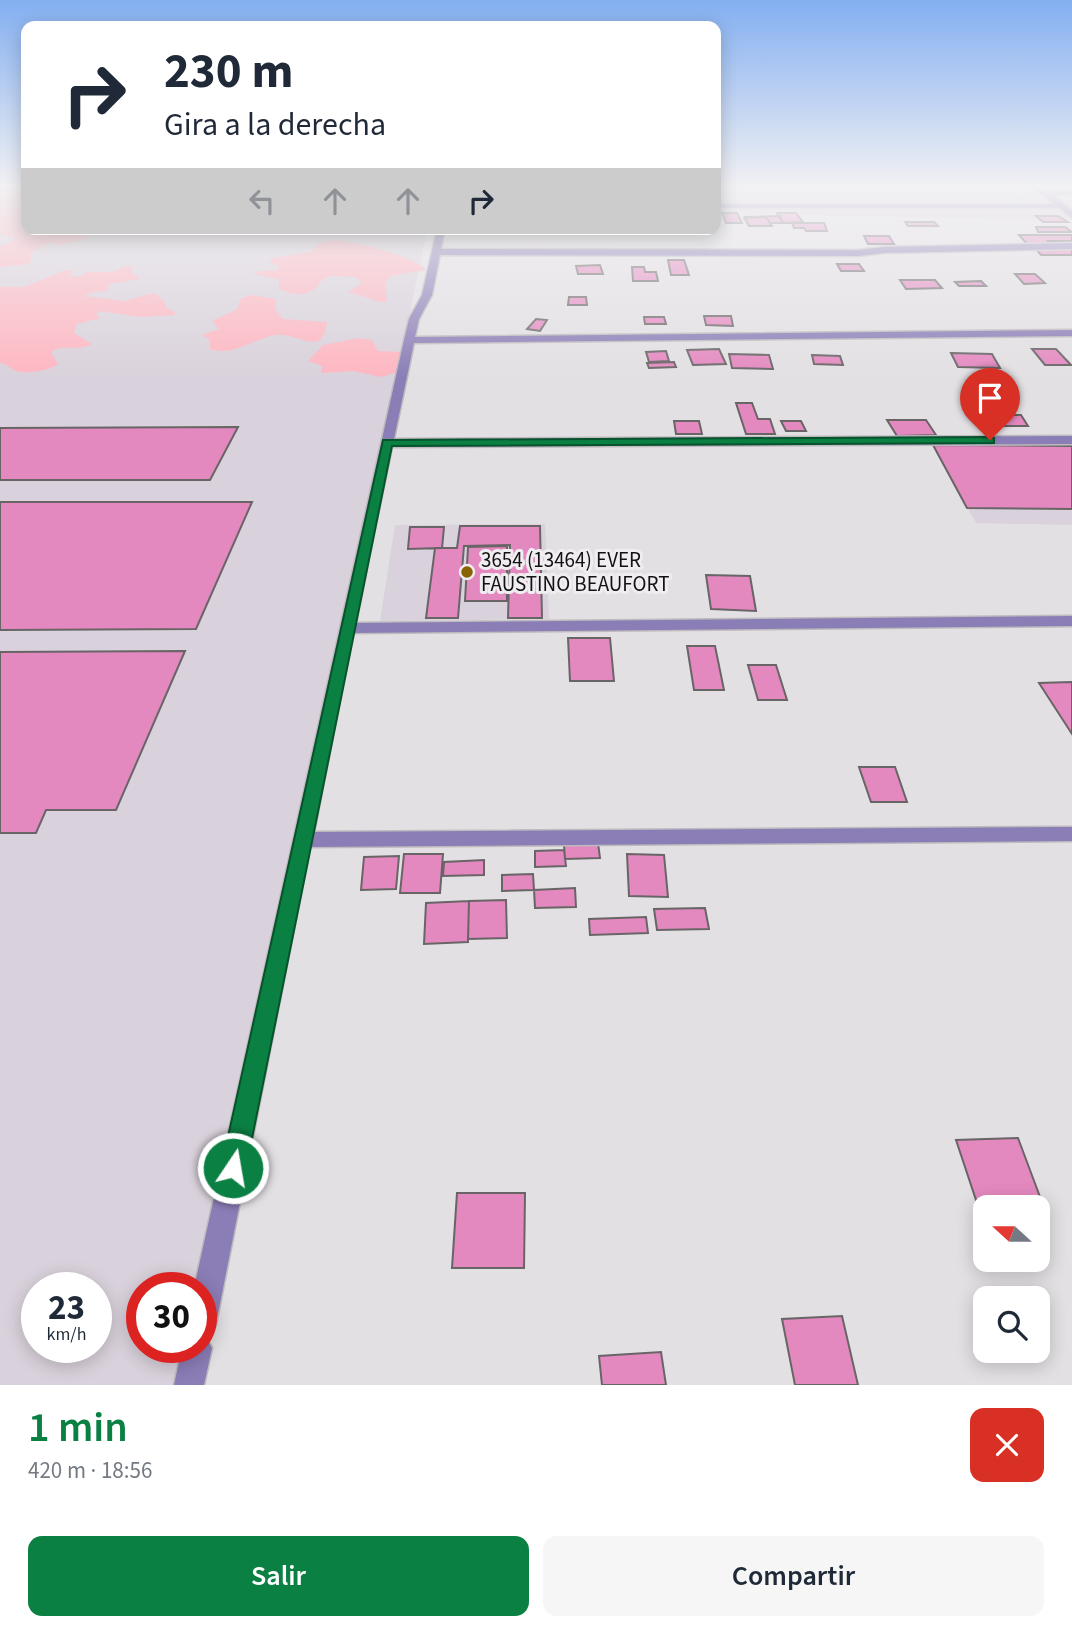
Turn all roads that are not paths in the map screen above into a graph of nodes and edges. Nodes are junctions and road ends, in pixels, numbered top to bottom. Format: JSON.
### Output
{"nodes":[{"id":1,"x":879,"y":251,"type":"edge"},
{"id":2,"x":436,"y":252,"type":"joint"},
{"id":3,"x":1072,"y":333,"type":"edge"},
{"id":4,"x":409,"y":340,"type":"junction"},
{"id":5,"x":1072,"y":440,"type":"edge"},
{"id":6,"x":387,"y":443,"type":"junction"},
{"id":7,"x":1072,"y":621,"type":"edge"},
{"id":8,"x":346,"y":628,"type":"junction"},
{"id":9,"x":1072,"y":834,"type":"edge"},
{"id":10,"x":302,"y":840,"type":"junction"},
{"id":11,"x":212,"y":1272,"type":"edge"},
{"id":12,"x":194,"y":1363,"type":"edge"},
{"id":13,"x":189,"y":1385,"type":"edge"}],
"edges":[{"from":1,"to":2,"type":"street"},
{"from":2,"to":4,"type":"street"},
{"from":3,"to":4,"type":"street"},
{"from":4,"to":6,"type":"street"},
{"from":5,"to":6,"type":"street"},
{"from":6,"to":8,"type":"street"},
{"from":7,"to":8,"type":"street"},
{"from":8,"to":10,"type":"street"},
{"from":9,"to":10,"type":"street"},
{"from":10,"to":11,"type":"street"},
{"from":12,"to":13,"type":"street"}]}
